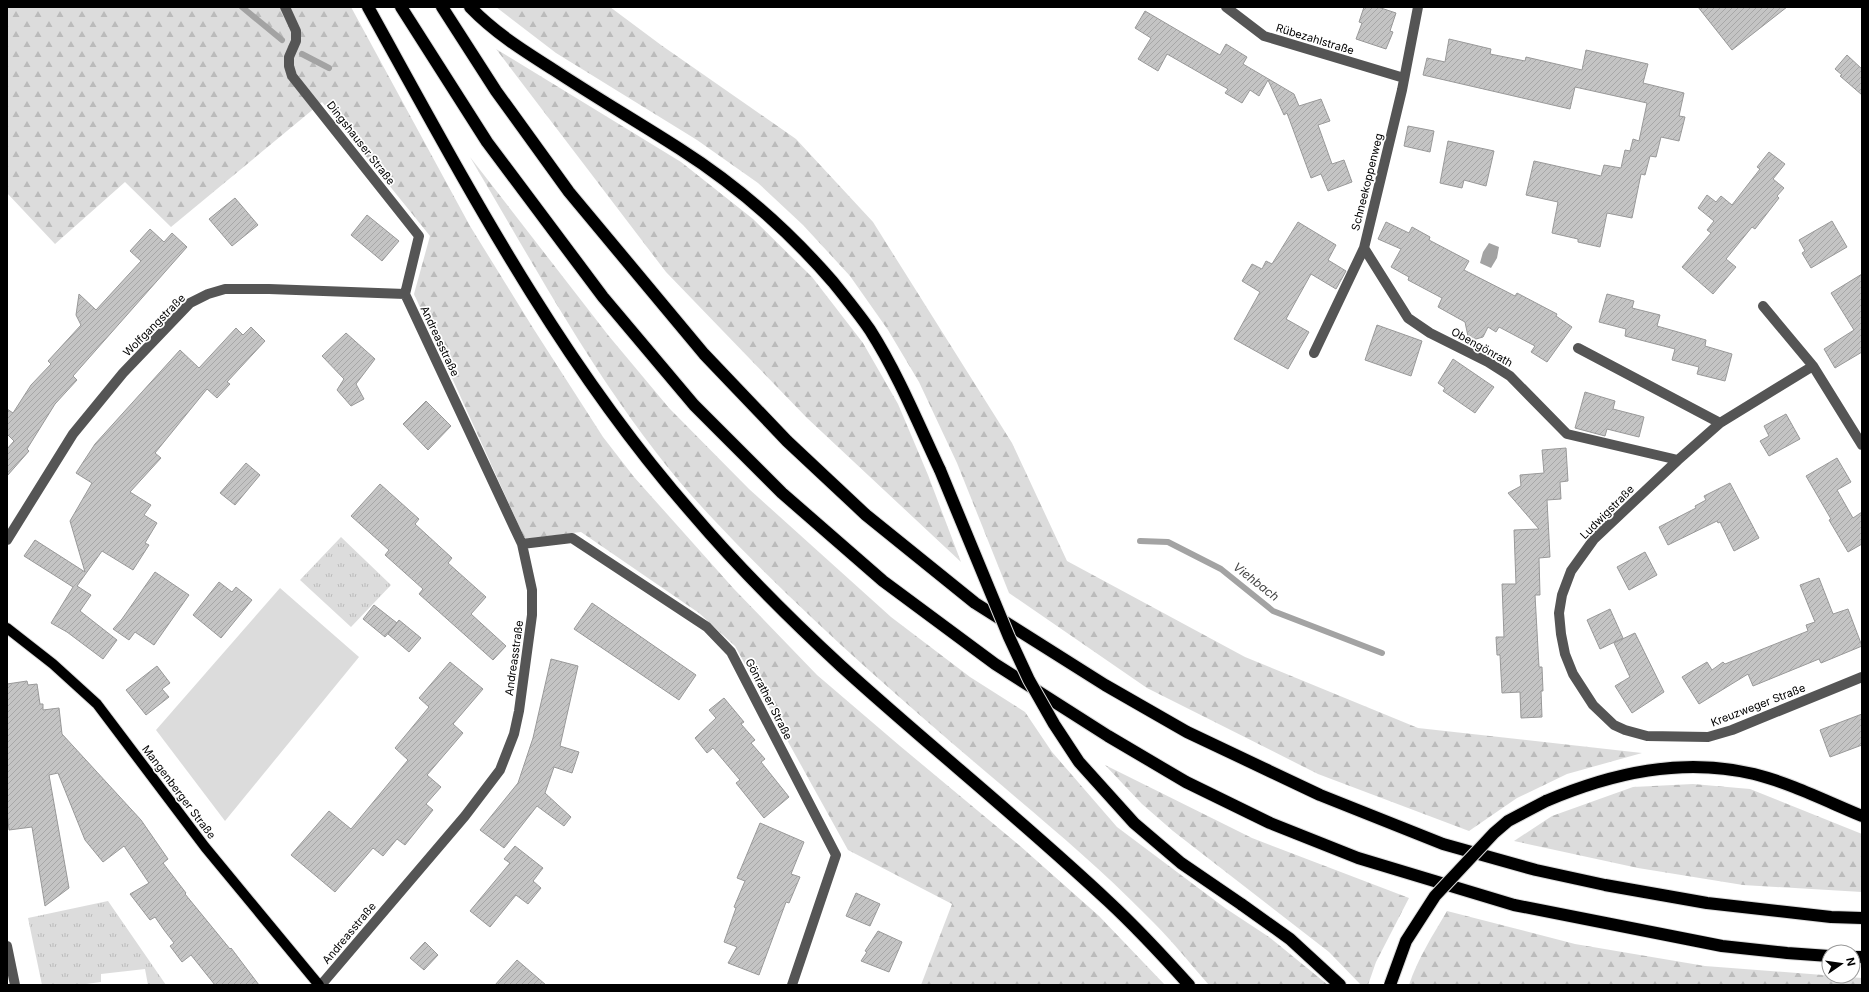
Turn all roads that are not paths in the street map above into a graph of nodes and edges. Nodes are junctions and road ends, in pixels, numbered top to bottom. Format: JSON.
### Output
{"nodes":[{"id":1,"x":285,"y":7,"type":"edge"},
{"id":2,"x":368,"y":7,"type":"edge"},
{"id":3,"x":401,"y":7,"type":"edge"},
{"id":4,"x":442,"y":7,"type":"edge"},
{"id":5,"x":470,"y":7,"type":"edge"},
{"id":6,"x":1226,"y":7,"type":"edge"},
{"id":7,"x":1418,"y":7,"type":"edge"},
{"id":8,"x":1404,"y":78,"type":"junction"},
{"id":9,"x":1364,"y":248,"type":"junction"},
{"id":10,"x":405,"y":294,"type":"junction"},
{"id":11,"x":1763,"y":306,"type":"dead end"},
{"id":12,"x":1578,"y":348,"type":"dead end"},
{"id":13,"x":1314,"y":353,"type":"dead end"},
{"id":14,"x":1813,"y":366,"type":"junction"},
{"id":15,"x":1720,"y":423,"type":"junction"},
{"id":16,"x":1862,"y":445,"type":"edge"},
{"id":17,"x":1678,"y":460,"type":"junction"},
{"id":18,"x":7,"y":540,"type":"edge"},
{"id":19,"x":522,"y":544,"type":"junction"},
{"id":20,"x":7,"y":628,"type":"edge"},
{"id":21,"x":1862,"y":677,"type":"edge"},
{"id":22,"x":1582,"y":688,"type":"joint"},
{"id":23,"x":1862,"y":816,"type":"edge"},
{"id":24,"x":1862,"y":918,"type":"edge"},
{"id":25,"x":7,"y":946,"type":"edge"},
{"id":26,"x":1821,"y":955,"type":"edge"},
{"id":27,"x":15,"y":985,"type":"edge"},
{"id":28,"x":320,"y":985,"type":"edge"},
{"id":29,"x":792,"y":985,"type":"edge"},
{"id":30,"x":1189,"y":985,"type":"edge"},
{"id":31,"x":1340,"y":985,"type":"edge"},
{"id":32,"x":1390,"y":985,"type":"edge"}],
"edges":[{"from":1,"to":10,"type":"street","name":"Dingshauser Straße"},
{"from":2,"to":30,"type":"highway"},
{"from":3,"to":26,"type":"highway"},
{"from":4,"to":24,"type":"highway"},
{"from":5,"to":31,"type":"highway","bridge":true},
{"from":6,"to":8,"type":"street","name":"Rübezahlstraße"},
{"from":7,"to":8,"type":"street","name":"Schneekoppenweg"},
{"from":8,"to":9,"type":"street","name":"Schneekoppenweg"},
{"from":9,"to":13,"type":"street","name":"Schneekoppenweg"},
{"from":9,"to":17,"type":"street","name":"Obengönrath"},
{"from":10,"to":18,"type":"street","name":"Wolfgangstraße"},
{"from":10,"to":19,"type":"street","name":"Andreasstraße"},
{"from":11,"to":14,"type":"street"},
{"from":12,"to":15,"type":"street"},
{"from":14,"to":15,"type":"street","name":"Ludwigstraße"},
{"from":14,"to":16,"type":"street"},
{"from":15,"to":17,"type":"street","name":"Ludwigstraße"},
{"from":17,"to":22,"type":"street","name":"Ludwigstraße"},
{"from":19,"to":28,"type":"street","name":"Andreasstraße"},
{"from":19,"to":29,"type":"street","name":"Gönrather Straße"},
{"from":20,"to":28,"type":"main road","name":"Mangenberger Straße"},
{"from":21,"to":22,"type":"street","name":"Kreuzweger Straße"},
{"from":23,"to":32,"type":"highway","bridge":true},
{"from":25,"to":27,"type":"street"}]}
